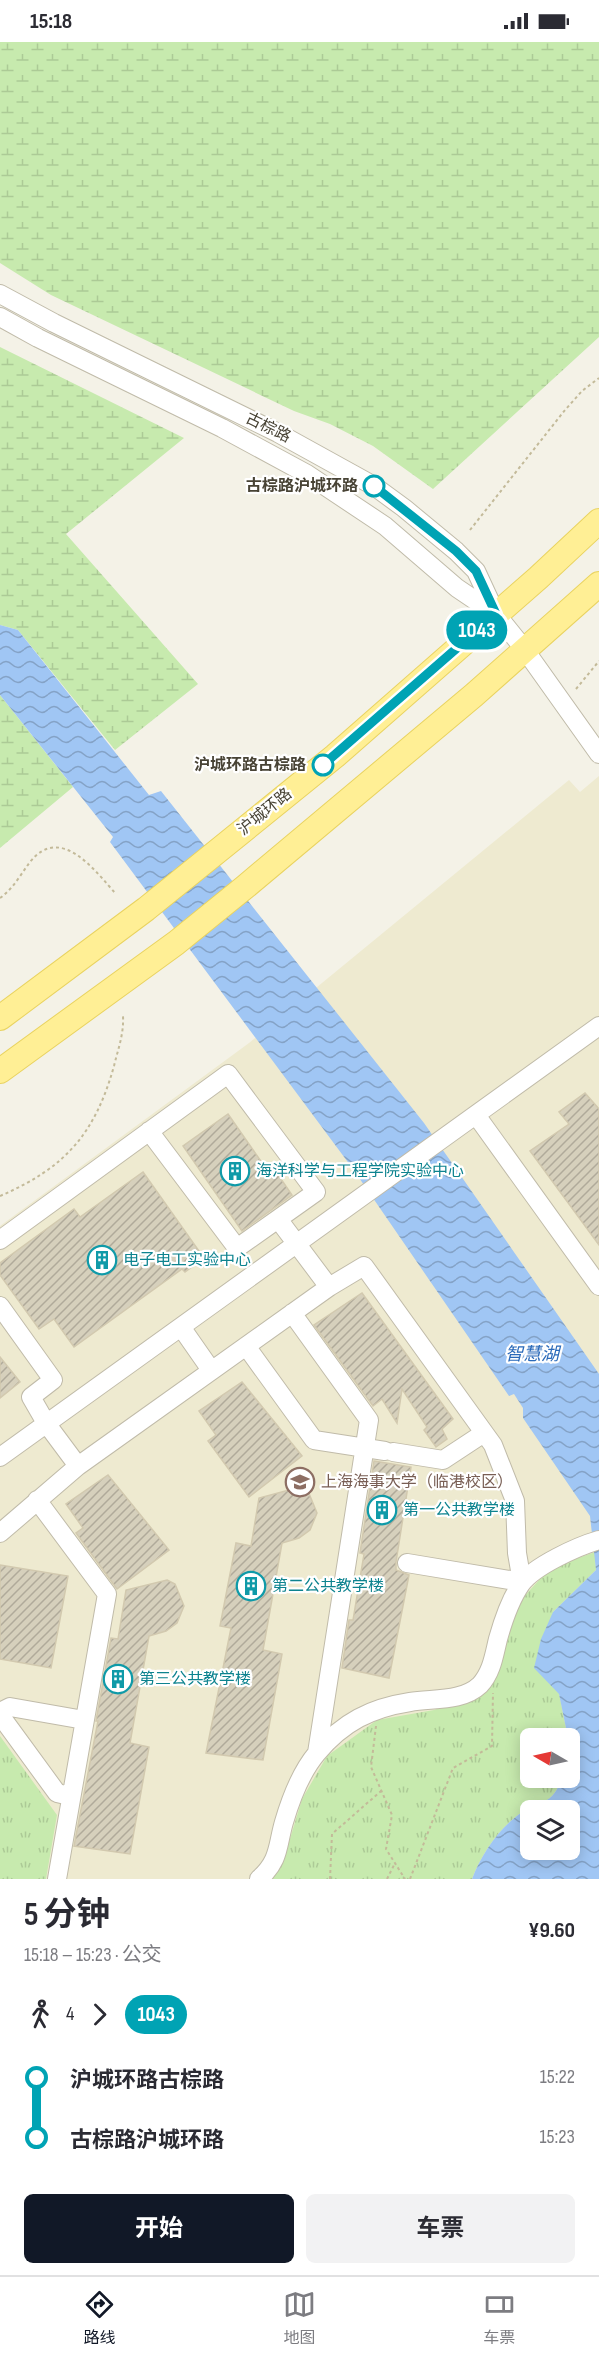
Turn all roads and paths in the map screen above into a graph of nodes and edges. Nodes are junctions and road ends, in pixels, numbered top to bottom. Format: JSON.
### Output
{"nodes":[{"id":1,"x":0,"y":294,"type":"edge"},
{"id":2,"x":0,"y":317,"type":"edge"},
{"id":3,"x":599,"y":378,"type":"edge"},
{"id":4,"x":599,"y":521,"type":"edge"},
{"id":5,"x":470,"y":530,"type":"dead end"},
{"id":6,"x":599,"y":584,"type":"edge"},
{"id":7,"x":496,"y":614,"type":"junction"},
{"id":8,"x":525,"y":650,"type":"junction"},
{"id":9,"x":599,"y":661,"type":"edge"},
{"id":10,"x":576,"y":689,"type":"dead end"},
{"id":11,"x":599,"y":754,"type":"edge"},
{"id":12,"x":116,"y":894,"type":"dead end"},
{"id":13,"x":0,"y":898,"type":"edge"},
{"id":14,"x":123,"y":1016,"type":"dead end"},
{"id":15,"x":0,"y":1018,"type":"edge"},
{"id":16,"x":599,"y":1026,"type":"edge"},
{"id":17,"x":0,"y":1071,"type":"edge"},
{"id":18,"x":476,"y":1115,"type":"junction"},
{"id":19,"x":149,"y":1131,"type":"junction"},
{"id":20,"x":0,"y":1196,"type":"edge"},
{"id":21,"x":278,"y":1219,"type":"junction"},
{"id":22,"x":0,"y":1240,"type":"edge"},
{"id":23,"x":296,"y":1244,"type":"junction"},
{"id":24,"x":599,"y":1286,"type":"edge"},
{"id":25,"x":329,"y":1287,"type":"junction"},
{"id":26,"x":0,"y":1306,"type":"edge"},
{"id":27,"x":292,"y":1313,"type":"junction"},
{"id":28,"x":181,"y":1328,"type":"junction"},
{"id":29,"x":246,"y":1346,"type":"junction"},
{"id":30,"x":211,"y":1370,"type":"junction"},
{"id":31,"x":46,"y":1423,"type":"junction"},
{"id":32,"x":484,"y":1433,"type":"junction"},
{"id":33,"x":365,"y":1448,"type":"junction"},
{"id":34,"x":0,"y":1457,"type":"edge"},
{"id":35,"x":78,"y":1466,"type":"junction"},
{"id":36,"x":37,"y":1500,"type":"junction"},
{"id":37,"x":3,"y":1524,"type":"edge"},
{"id":38,"x":592,"y":1542,"type":"edge"},
{"id":39,"x":407,"y":1563,"type":"dead end"},
{"id":40,"x":522,"y":1582,"type":"junction"},
{"id":41,"x":489,"y":1669,"type":"junction"},
{"id":42,"x":378,"y":1709,"type":"junction"},
{"id":43,"x":0,"y":1713,"type":"edge"},
{"id":44,"x":84,"y":1720,"type":"junction"},
{"id":45,"x":317,"y":1753,"type":"junction"},
{"id":46,"x":381,"y":1791,"type":"junction"},
{"id":47,"x":70,"y":1796,"type":"junction"},
{"id":48,"x":395,"y":1863,"type":"junction"},
{"id":49,"x":57,"y":1879,"type":"edge"},
{"id":50,"x":259,"y":1879,"type":"edge"},
{"id":51,"x":330,"y":1879,"type":"edge"},
{"id":52,"x":387,"y":1879,"type":"edge"},
{"id":53,"x":405,"y":1879,"type":"edge"},
{"id":54,"x":410,"y":1879,"type":"edge"}],
"edges":[{"from":1,"to":7,"type":"street","name":"古棕路"},
{"from":2,"to":7,"type":"street","name":"古棕路"},
{"from":3,"to":5,"type":"path"},
{"from":4,"to":7,"type":"main road","name":"沪城环路"},
{"from":6,"to":8,"type":"main road"},
{"from":7,"to":8,"type":"street","name":"古棕路"},
{"from":7,"to":15,"type":"main road","name":"沪城环路"},
{"from":8,"to":11,"type":"street","name":"古棕路"},
{"from":8,"to":17,"type":"main road"},
{"from":9,"to":10,"type":"path"},
{"from":12,"to":13,"type":"path"},
{"from":14,"to":20,"type":"path"},
{"from":16,"to":18,"type":"street"},
{"from":18,"to":23,"type":"street"},
{"from":18,"to":24,"type":"street"},
{"from":19,"to":21,"type":"street"},
{"from":19,"to":21,"type":"street"},
{"from":19,"to":22,"type":"street"},
{"from":21,"to":23,"type":"street"},
{"from":23,"to":25,"type":"street"},
{"from":23,"to":28,"type":"street"},
{"from":25,"to":27,"type":"street"},
{"from":25,"to":32,"type":"street"},
{"from":26,"to":31,"type":"street"},
{"from":27,"to":29,"type":"street"},
{"from":27,"to":33,"type":"street"},
{"from":28,"to":30,"type":"street"},
{"from":28,"to":31,"type":"street"},
{"from":29,"to":30,"type":"street"},
{"from":29,"to":33,"type":"street"},
{"from":30,"to":35,"type":"street"},
{"from":31,"to":34,"type":"street"},
{"from":31,"to":35,"type":"street"},
{"from":32,"to":33,"type":"street"},
{"from":32,"to":40,"type":"street"},
{"from":33,"to":45,"type":"street"},
{"from":35,"to":36,"type":"street"},
{"from":36,"to":37,"type":"street"},
{"from":36,"to":44,"type":"street"},
{"from":38,"to":40,"type":"street"},
{"from":39,"to":40,"type":"street"},
{"from":40,"to":41,"type":"street"},
{"from":41,"to":42,"type":"street"},
{"from":41,"to":54,"type":"path"},
{"from":42,"to":45,"type":"street"},
{"from":42,"to":46,"type":"path"},
{"from":43,"to":44,"type":"street"},
{"from":43,"to":47,"type":"street"},
{"from":44,"to":47,"type":"street"},
{"from":45,"to":50,"type":"street"},
{"from":46,"to":48,"type":"path"},
{"from":46,"to":51,"type":"path"},
{"from":47,"to":49,"type":"street"},
{"from":48,"to":52,"type":"path"},
{"from":48,"to":53,"type":"path"}]}
